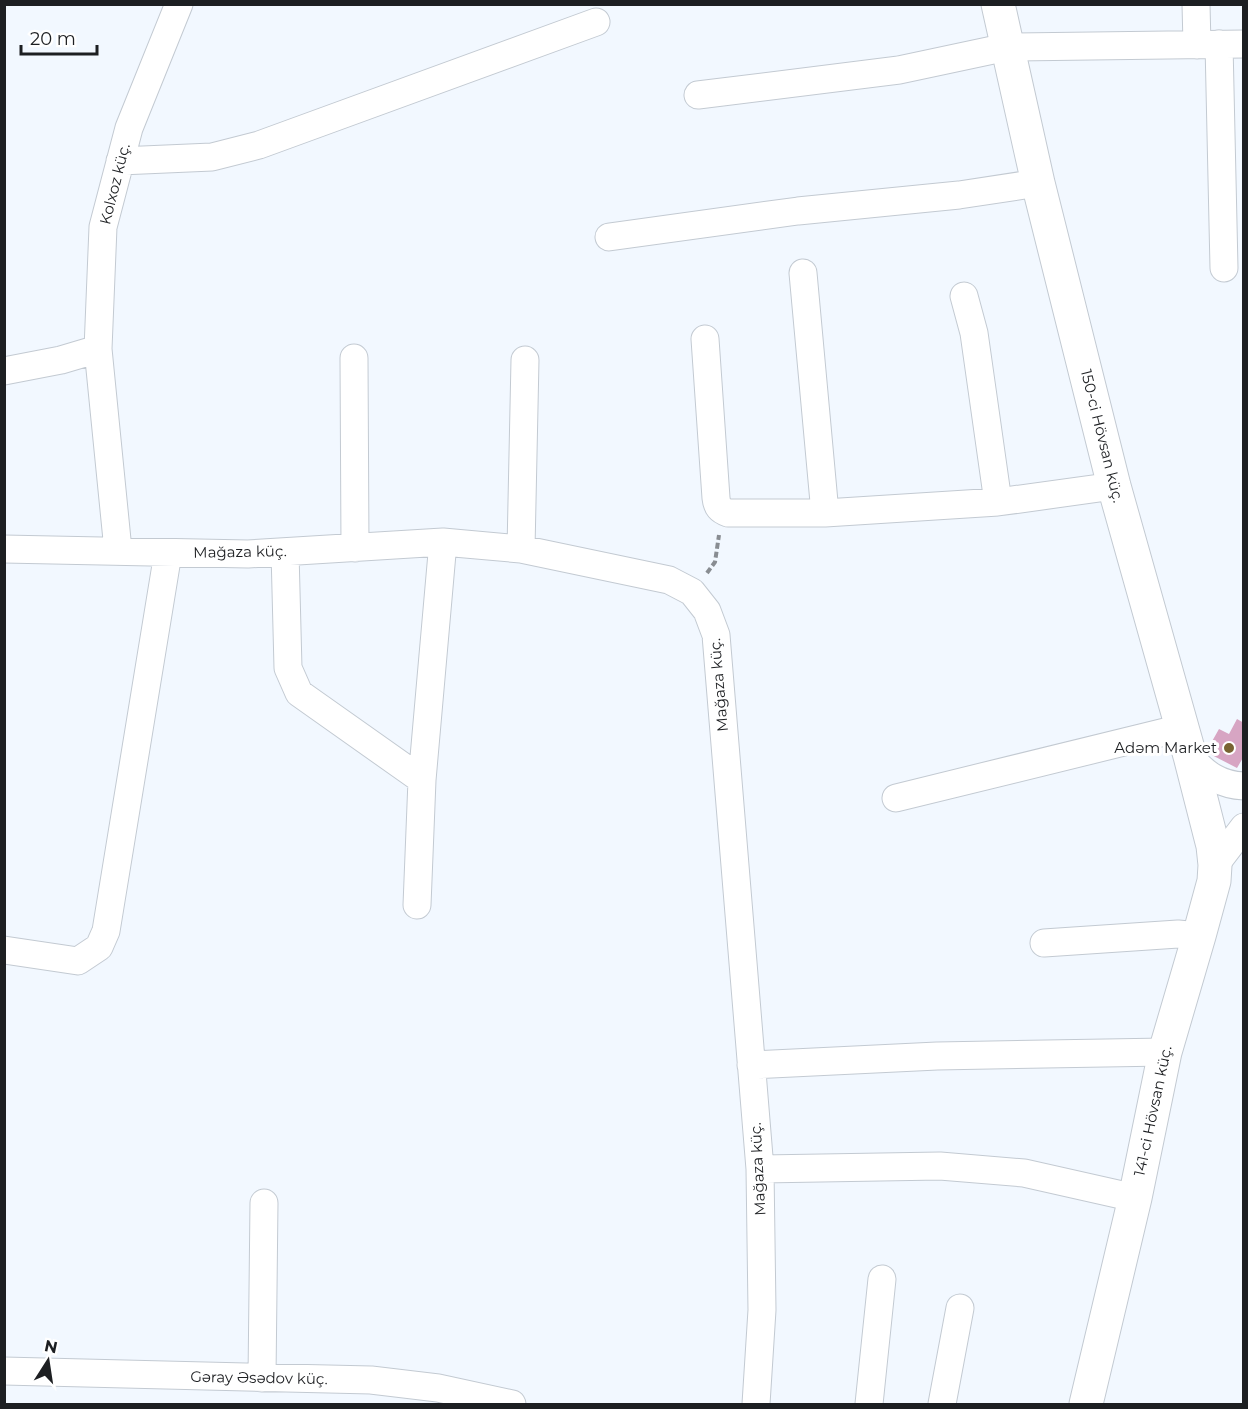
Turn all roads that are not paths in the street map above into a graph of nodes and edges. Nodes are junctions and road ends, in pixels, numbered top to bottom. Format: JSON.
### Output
{"nodes":[{"id":1,"x":179,"y":4,"type":"edge"},
{"id":2,"x":998,"y":4,"type":"edge"},
{"id":3,"x":1196,"y":4,"type":"edge"},
{"id":4,"x":596,"y":22,"type":"dead end"},
{"id":5,"x":1220,"y":44,"type":"edge"},
{"id":6,"x":1007,"y":47,"type":"junction"},
{"id":7,"x":698,"y":95,"type":"dead end"},
{"id":8,"x":120,"y":161,"type":"junction"},
{"id":9,"x":1038,"y":183,"type":"junction"},
{"id":10,"x":609,"y":237,"type":"dead end"},
{"id":11,"x":1224,"y":267,"type":"dead end"},
{"id":12,"x":803,"y":273,"type":"dead end"},
{"id":13,"x":964,"y":296,"type":"dead end"},
{"id":14,"x":705,"y":339,"type":"dead end"},
{"id":15,"x":98,"y":349,"type":"junction"},
{"id":16,"x":354,"y":358,"type":"dead end"},
{"id":17,"x":525,"y":360,"type":"dead end"},
{"id":18,"x":4,"y":371,"type":"edge"},
{"id":19,"x":1114,"y":486,"type":"junction"},
{"id":20,"x":998,"y":502,"type":"junction"},
{"id":21,"x":825,"y":513,"type":"junction"},
{"id":22,"x":443,"y":542,"type":"junction"},
{"id":23,"x":356,"y":548,"type":"junction"},
{"id":24,"x":4,"y":549,"type":"edge"},
{"id":25,"x":521,"y":549,"type":"junction"},
{"id":26,"x":118,"y":550,"type":"junction"},
{"id":27,"x":285,"y":552,"type":"junction"},
{"id":28,"x":168,"y":553,"type":"junction"},
{"id":29,"x":1185,"y":742,"type":"junction"},
{"id":30,"x":422,"y":780,"type":"junction"},
{"id":31,"x":1244,"y":786,"type":"edge"},
{"id":32,"x":896,"y":798,"type":"dead end"},
{"id":33,"x":1244,"y":827,"type":"edge"},
{"id":34,"x":1215,"y":865,"type":"junction"},
{"id":35,"x":417,"y":905,"type":"dead end"},
{"id":36,"x":1199,"y":936,"type":"junction"},
{"id":37,"x":1044,"y":943,"type":"dead end"},
{"id":38,"x":4,"y":950,"type":"edge"},
{"id":39,"x":1165,"y":1052,"type":"junction"},
{"id":40,"x":751,"y":1065,"type":"junction"},
{"id":41,"x":760,"y":1169,"type":"junction"},
{"id":42,"x":1135,"y":1198,"type":"junction"},
{"id":43,"x":264,"y":1203,"type":"dead end"},
{"id":44,"x":882,"y":1279,"type":"dead end"},
{"id":45,"x":960,"y":1308,"type":"dead end"},
{"id":46,"x":4,"y":1371,"type":"edge"},
{"id":47,"x":262,"y":1378,"type":"junction"},
{"id":48,"x":398,"y":1394,"type":"edge"},
{"id":49,"x":512,"y":1404,"type":"edge"},
{"id":50,"x":756,"y":1404,"type":"edge"},
{"id":51,"x":869,"y":1404,"type":"edge"},
{"id":52,"x":942,"y":1404,"type":"edge"},
{"id":53,"x":1086,"y":1404,"type":"edge"}],
"edges":[{"from":1,"to":8,"type":"street","name":"Kolxoz küç."},
{"from":2,"to":6,"type":"main road","name":"150-ci Hövsan küç."},
{"from":3,"to":5,"type":"street"},
{"from":4,"to":8,"type":"street"},
{"from":5,"to":6,"type":"street"},
{"from":5,"to":11,"type":"street"},
{"from":6,"to":7,"type":"street"},
{"from":6,"to":9,"type":"main road","name":"150-ci Hövsan küç."},
{"from":8,"to":15,"type":"street","name":"Kolxoz küç."},
{"from":9,"to":10,"type":"street"},
{"from":9,"to":19,"type":"main road","name":"150-ci Hövsan küç."},
{"from":12,"to":21,"type":"street"},
{"from":13,"to":20,"type":"street"},
{"from":14,"to":21,"type":"street"},
{"from":15,"to":18,"type":"street"},
{"from":15,"to":26,"type":"street","name":"Kolxoz küç."},
{"from":16,"to":23,"type":"street"},
{"from":17,"to":25,"type":"street"},
{"from":19,"to":20,"type":"street"},
{"from":19,"to":29,"type":"main road","name":"150-ci Hövsan küç."},
{"from":20,"to":21,"type":"street"},
{"from":22,"to":23,"type":"street","name":"Mağaza küç."},
{"from":22,"to":25,"type":"street","name":"Mağaza küç."},
{"from":22,"to":30,"type":"street"},
{"from":23,"to":27,"type":"street","name":"Mağaza küç."},
{"from":24,"to":26,"type":"street","name":"Mağaza küç."},
{"from":25,"to":40,"type":"street","name":"Mağaza küç."},
{"from":26,"to":28,"type":"street","name":"Mağaza küç."},
{"from":27,"to":28,"type":"street","name":"Mağaza küç."},
{"from":27,"to":30,"type":"street"},
{"from":28,"to":38,"type":"street"},
{"from":29,"to":31,"type":"street"},
{"from":29,"to":32,"type":"street"},
{"from":29,"to":34,"type":"main road","name":"150-ci Hövsan küç."},
{"from":30,"to":35,"type":"street"},
{"from":33,"to":34,"type":"street","name":"141-ci Hövsan küç."},
{"from":34,"to":36,"type":"main road","name":"141-ci Hövsan küç."},
{"from":36,"to":37,"type":"street"},
{"from":36,"to":39,"type":"main road","name":"141-ci Hövsan küç."},
{"from":39,"to":40,"type":"street"},
{"from":39,"to":42,"type":"main road","name":"141-ci Hövsan küç."},
{"from":40,"to":41,"type":"street","name":"Mağaza küç."},
{"from":41,"to":42,"type":"street"},
{"from":41,"to":50,"type":"street","name":"Mağaza küç."},
{"from":42,"to":53,"type":"main road","name":"141-ci Hövsan küç."},
{"from":43,"to":47,"type":"street"},
{"from":44,"to":51,"type":"street"},
{"from":45,"to":52,"type":"street"},
{"from":46,"to":47,"type":"street","name":"Gəray Əsədov küç."},
{"from":47,"to":48,"type":"street","name":"Gəray Əsədov küç."},
{"from":48,"to":49,"type":"street","name":"Gəray Əsədov küç."}]}
